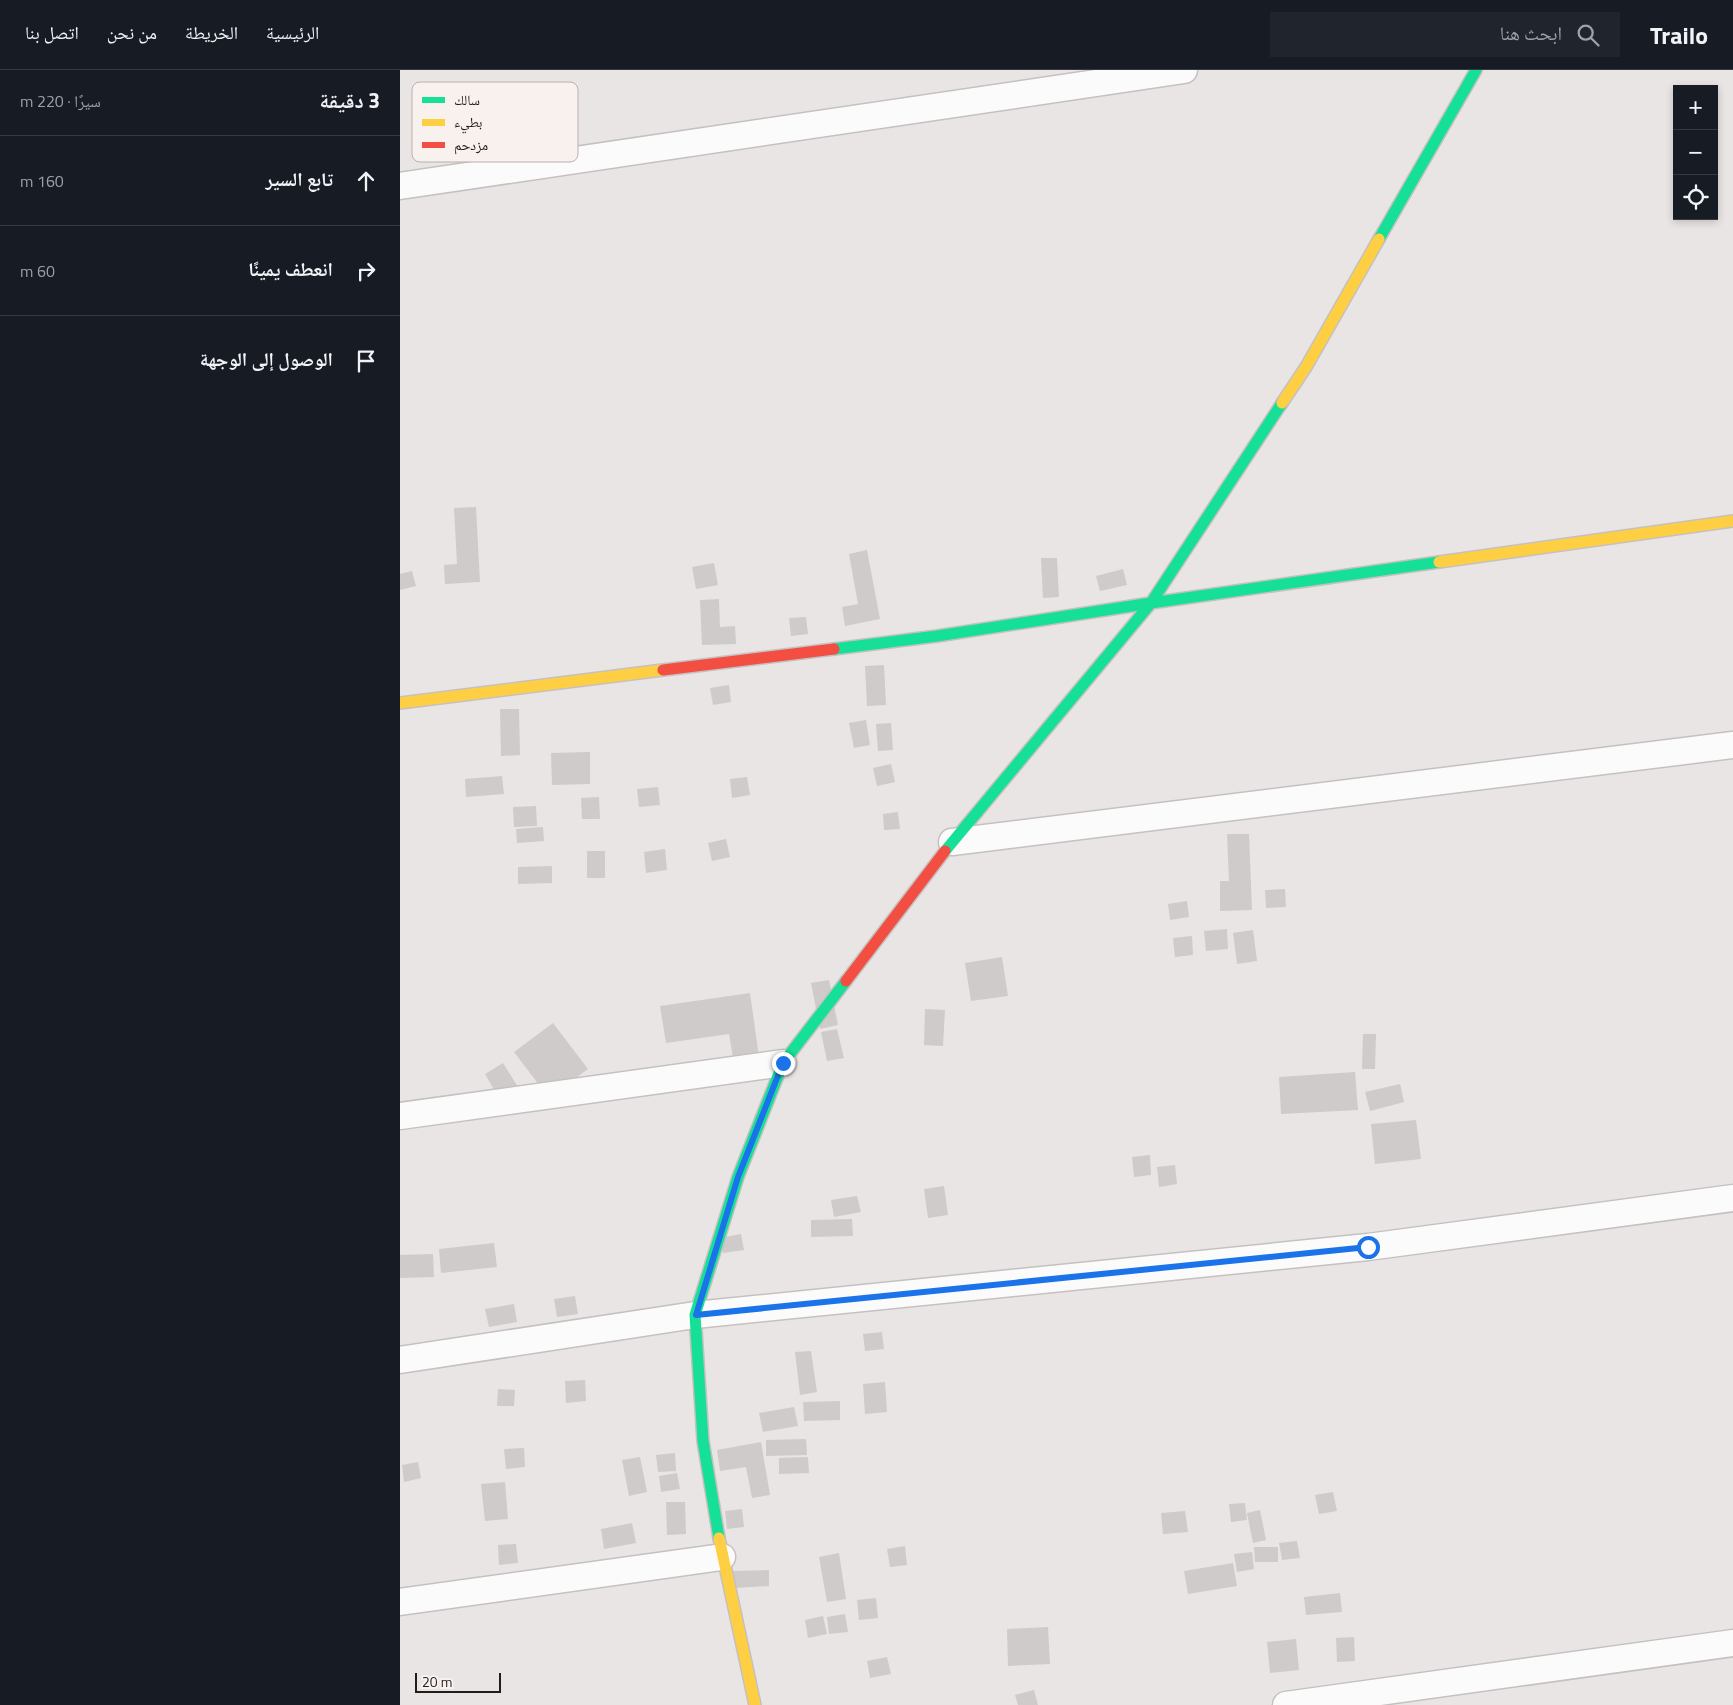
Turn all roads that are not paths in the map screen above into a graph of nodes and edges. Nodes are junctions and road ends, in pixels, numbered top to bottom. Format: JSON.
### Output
{"nodes":[{"id":1,"x":1184,"y":70,"type":"edge"},
{"id":2,"x":1476,"y":70,"type":"edge"},
{"id":3,"x":578,"y":160,"type":"edge"},
{"id":4,"x":562,"y":162,"type":"edge"},
{"id":5,"x":400,"y":186,"type":"edge"},
{"id":6,"x":1733,"y":521,"type":"edge"},
{"id":7,"x":1151,"y":603,"type":"junction"},
{"id":8,"x":400,"y":703,"type":"edge"},
{"id":9,"x":1733,"y":745,"type":"edge"},
{"id":10,"x":952,"y":842,"type":"junction"},
{"id":11,"x":783,"y":1063,"type":"junction"},
{"id":12,"x":400,"y":1116,"type":"edge"},
{"id":13,"x":1733,"y":1198,"type":"edge"},
{"id":14,"x":696,"y":1315,"type":"junction"},
{"id":15,"x":400,"y":1360,"type":"edge"},
{"id":16,"x":722,"y":1557,"type":"junction"},
{"id":17,"x":400,"y":1602,"type":"edge"},
{"id":18,"x":1733,"y":1643,"type":"edge"},
{"id":19,"x":755,"y":1705,"type":"edge"},
{"id":20,"x":1286,"y":1705,"type":"edge"}],
"edges":[{"from":1,"to":3,"type":"street"},
{"from":2,"to":7,"type":"street"},
{"from":4,"to":5,"type":"street"},
{"from":6,"to":7,"type":"street"},
{"from":7,"to":8,"type":"street"},
{"from":7,"to":10,"type":"street"},
{"from":9,"to":10,"type":"street"},
{"from":10,"to":11,"type":"street"},
{"from":11,"to":12,"type":"street"},
{"from":11,"to":14,"type":"street"},
{"from":13,"to":14,"type":"street"},
{"from":14,"to":15,"type":"street"},
{"from":14,"to":16,"type":"street"},
{"from":16,"to":17,"type":"street"},
{"from":16,"to":19,"type":"street"},
{"from":18,"to":20,"type":"street"}]}
